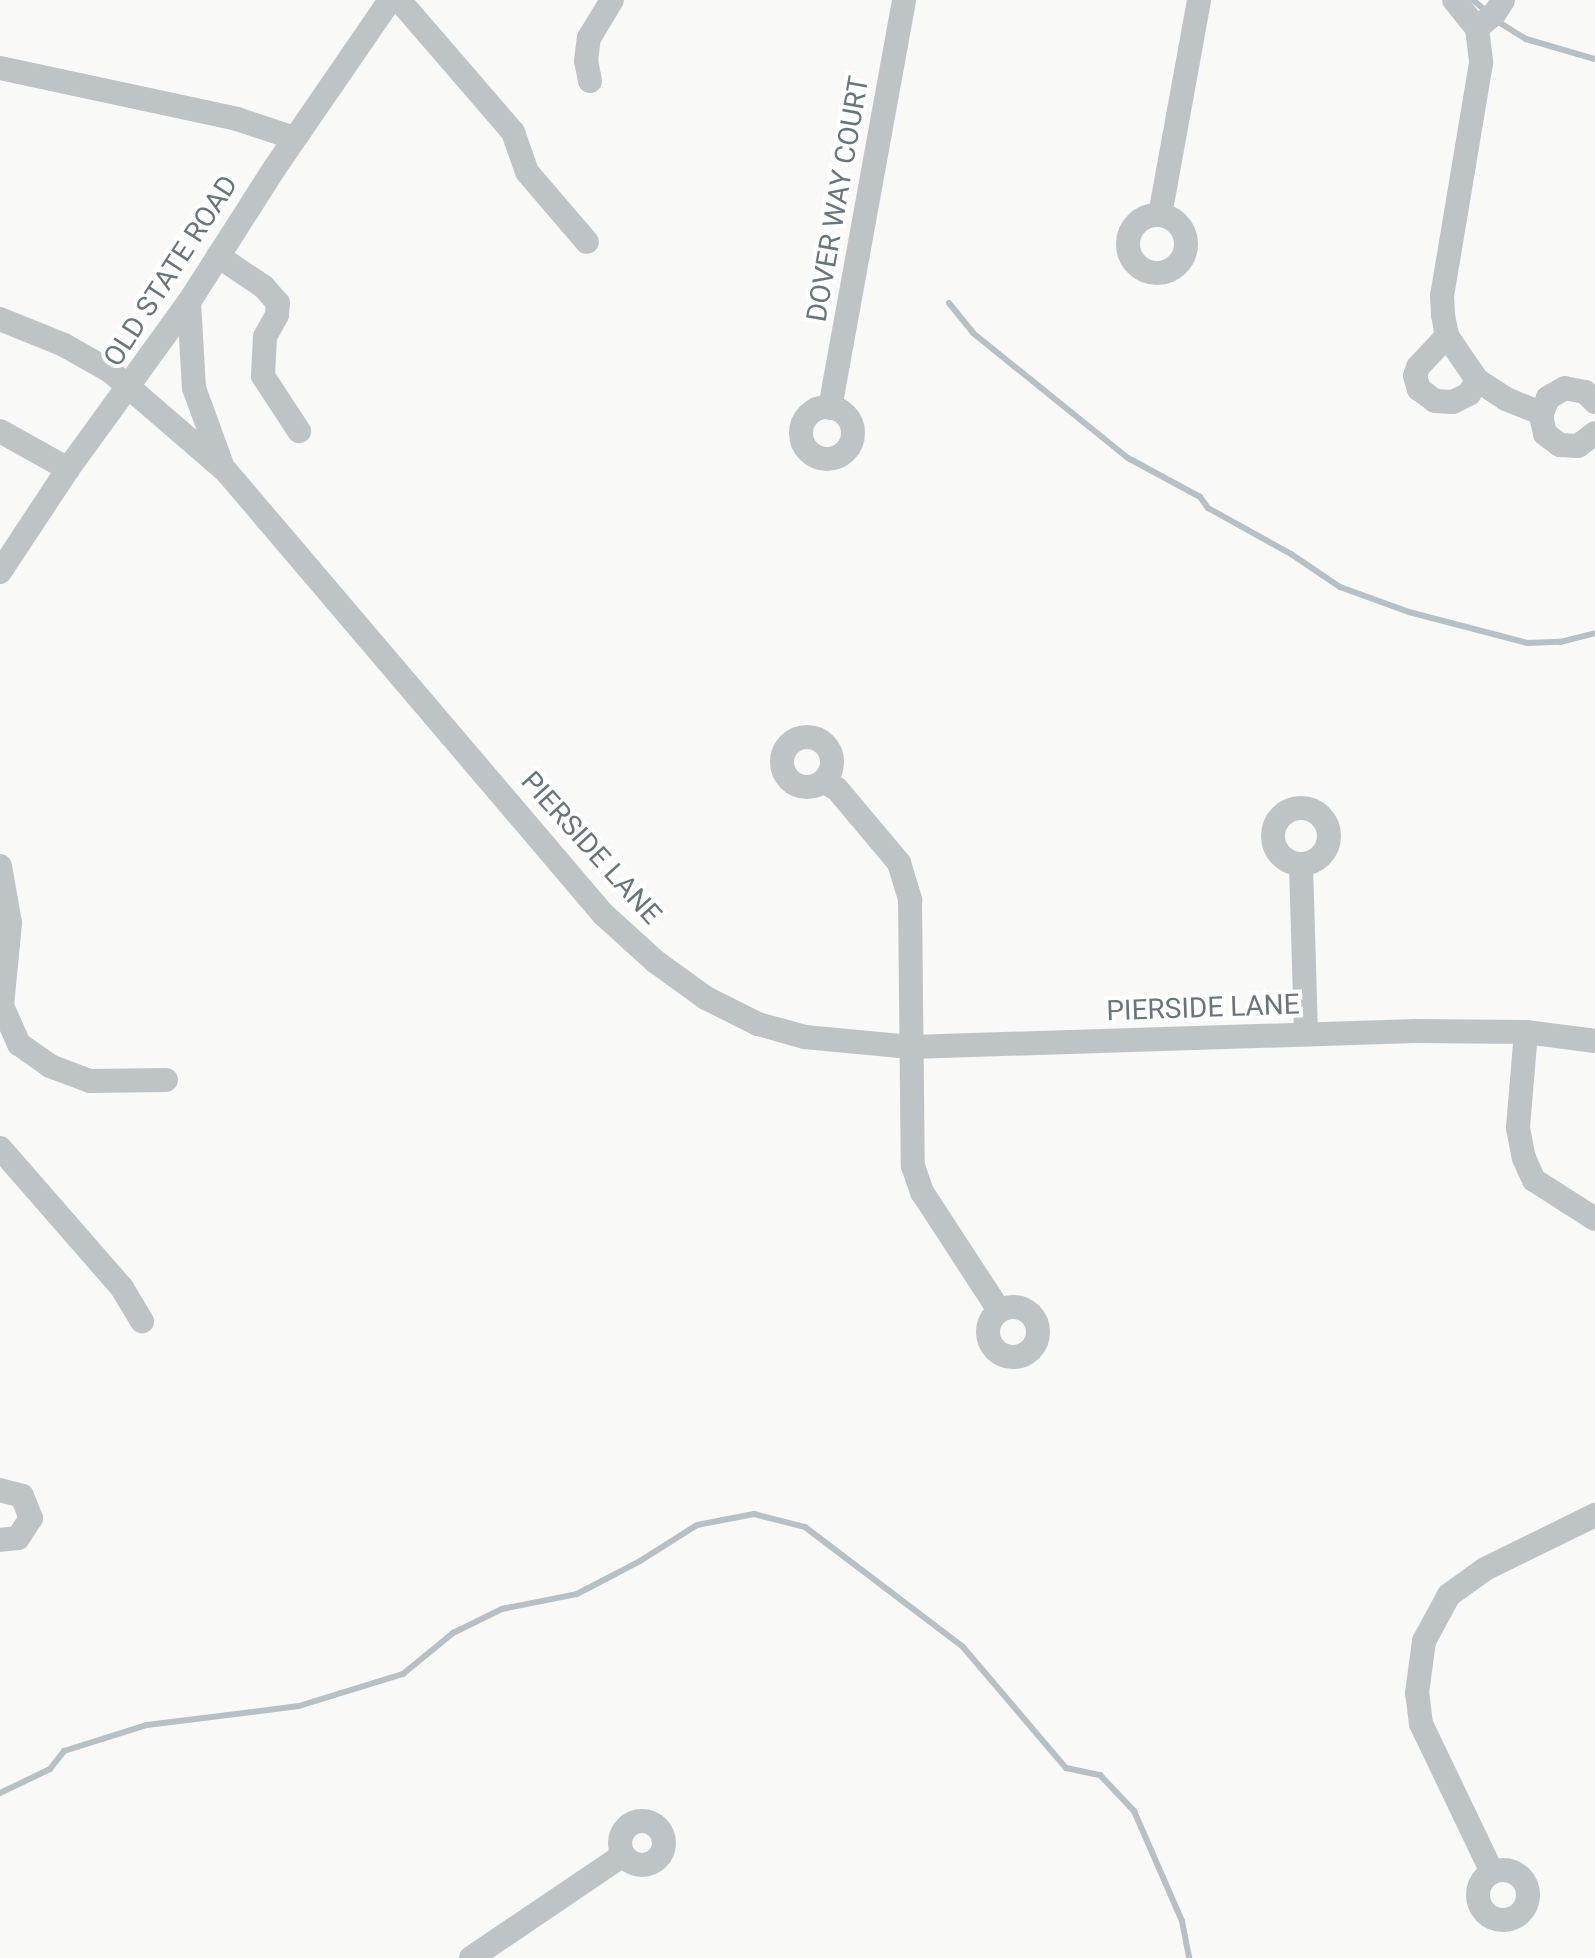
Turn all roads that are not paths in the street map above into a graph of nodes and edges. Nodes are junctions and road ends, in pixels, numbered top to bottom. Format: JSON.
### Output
{"nodes":[{"id":1,"x":390,"y":0,"type":"edge"},
{"id":2,"x":399,"y":0,"type":"edge"},
{"id":3,"x":612,"y":0,"type":"edge"},
{"id":4,"x":904,"y":0,"type":"edge"},
{"id":5,"x":1199,"y":0,"type":"edge"},
{"id":6,"x":1454,"y":0,"type":"edge"},
{"id":7,"x":1503,"y":0,"type":"edge"},
{"id":8,"x":1477,"y":28,"type":"junction"},
{"id":9,"x":0,"y":68,"type":"edge"},
{"id":10,"x":590,"y":81,"type":"dead end"},
{"id":11,"x":294,"y":138,"type":"junction"},
{"id":12,"x":1160,"y":215,"type":"dead end"},
{"id":13,"x":587,"y":242,"type":"dead end"},
{"id":14,"x":218,"y":256,"type":"junction"},
{"id":15,"x":189,"y":302,"type":"junction"},
{"id":16,"x":0,"y":319,"type":"edge"},
{"id":17,"x":1447,"y":336,"type":"junction"},
{"id":18,"x":1477,"y":380,"type":"junction"},
{"id":19,"x":131,"y":387,"type":"junction"},
{"id":20,"x":1595,"y":402,"type":"edge"},
{"id":21,"x":830,"y":408,"type":"dead end"},
{"id":22,"x":1541,"y":413,"type":"junction"},
{"id":23,"x":0,"y":431,"type":"edge"},
{"id":24,"x":299,"y":431,"type":"dead end"},
{"id":25,"x":1595,"y":433,"type":"edge"},
{"id":26,"x":68,"y":469,"type":"junction"},
{"id":27,"x":226,"y":471,"type":"junction"},
{"id":28,"x":0,"y":572,"type":"edge"},
{"id":29,"x":823,"y":781,"type":"dead end"},
{"id":30,"x":1301,"y":865,"type":"dead end"},
{"id":31,"x":0,"y":866,"type":"edge"},
{"id":32,"x":1526,"y":1032,"type":"junction"},
{"id":33,"x":1306,"y":1034,"type":"junction"},
{"id":34,"x":1595,"y":1041,"type":"edge"},
{"id":35,"x":911,"y":1047,"type":"junction"},
{"id":36,"x":166,"y":1080,"type":"dead end"},
{"id":37,"x":0,"y":1148,"type":"edge"},
{"id":38,"x":1595,"y":1219,"type":"edge"},
{"id":39,"x":999,"y":1310,"type":"dead end"},
{"id":40,"x":142,"y":1321,"type":"dead end"},
{"id":41,"x":0,"y":1490,"type":"edge"},
{"id":42,"x":1595,"y":1515,"type":"edge"},
{"id":43,"x":0,"y":1540,"type":"edge"},
{"id":44,"x":623,"y":1855,"type":"dead end"},
{"id":45,"x":1492,"y":1872,"type":"dead end"},
{"id":46,"x":471,"y":1958,"type":"edge"}],
"edges":[{"from":1,"to":11,"type":"street","name":"OLD STATE ROAD"},
{"from":2,"to":13,"type":"street"},
{"from":3,"to":10,"type":"street"},
{"from":4,"to":21,"type":"street","name":"DOVER WAY COURT"},
{"from":5,"to":12,"type":"street"},
{"from":6,"to":8,"type":"street"},
{"from":7,"to":8,"type":"street"},
{"from":8,"to":17,"type":"street"},
{"from":9,"to":11,"type":"street"},
{"from":11,"to":14,"type":"street","name":"OLD STATE ROAD"},
{"from":14,"to":15,"type":"street","name":"OLD STATE ROAD"},
{"from":14,"to":24,"type":"street"},
{"from":15,"to":19,"type":"street","name":"OLD STATE ROAD"},
{"from":15,"to":27,"type":"street"},
{"from":16,"to":19,"type":"street","name":"PIERSIDE LANE"},
{"from":17,"to":18,"type":"street"},
{"from":17,"to":18,"type":"street"},
{"from":18,"to":22,"type":"street"},
{"from":19,"to":26,"type":"street","name":"OLD STATE ROAD"},
{"from":19,"to":27,"type":"street","name":"PIERSIDE LANE"},
{"from":20,"to":22,"type":"street"},
{"from":22,"to":25,"type":"street"},
{"from":23,"to":26,"type":"street"},
{"from":26,"to":28,"type":"street","name":"OLD STATE ROAD"},
{"from":27,"to":35,"type":"street","name":"PIERSIDE LANE"},
{"from":29,"to":35,"type":"street"},
{"from":30,"to":33,"type":"street"},
{"from":31,"to":36,"type":"street"},
{"from":32,"to":33,"type":"street","name":"PIERSIDE LANE"},
{"from":32,"to":34,"type":"street","name":"PIERSIDE LANE"},
{"from":32,"to":38,"type":"street"},
{"from":33,"to":35,"type":"street","name":"PIERSIDE LANE"},
{"from":35,"to":39,"type":"street"},
{"from":37,"to":40,"type":"street"},
{"from":41,"to":43,"type":"street"},
{"from":42,"to":45,"type":"street"},
{"from":44,"to":46,"type":"street"}]}
